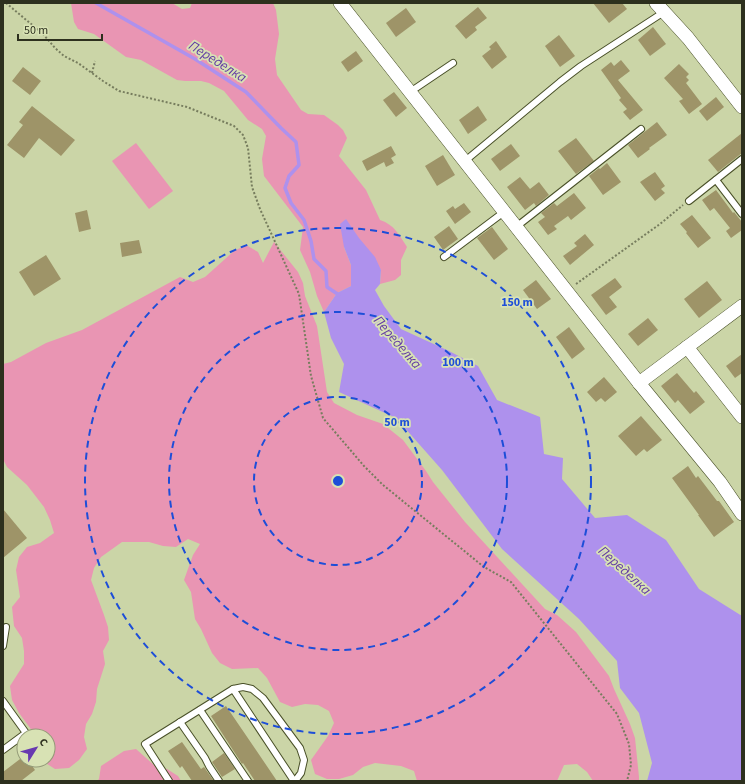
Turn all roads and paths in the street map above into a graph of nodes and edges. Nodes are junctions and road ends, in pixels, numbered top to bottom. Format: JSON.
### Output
{"nodes":[{"id":1,"x":6,"y":3,"type":"edge"},
{"id":2,"x":340,"y":3,"type":"edge"},
{"id":3,"x":660,"y":7,"type":"edge"},
{"id":4,"x":94,"y":61,"type":"dead end"},
{"id":5,"x":453,"y":63,"type":"dead end"},
{"id":6,"x":92,"y":72,"type":"junction"},
{"id":7,"x":410,"y":92,"type":"junction"},
{"id":8,"x":742,"y":107,"type":"edge"},
{"id":9,"x":641,"y":129,"type":"dead end"},
{"id":10,"x":742,"y":159,"type":"edge"},
{"id":11,"x":465,"y":161,"type":"junction"},
{"id":12,"x":716,"y":180,"type":"junction"},
{"id":13,"x":689,"y":201,"type":"joint"},
{"id":14,"x":504,"y":212,"type":"junction"},
{"id":15,"x":742,"y":214,"type":"edge"},
{"id":16,"x":516,"y":227,"type":"junction"},
{"id":17,"x":444,"y":257,"type":"dead end"},
{"id":18,"x":566,"y":291,"type":"junction"},
{"id":19,"x":742,"y":306,"type":"edge"},
{"id":20,"x":687,"y":347,"type":"junction"},
{"id":21,"x":639,"y":383,"type":"junction"},
{"id":22,"x":742,"y":417,"type":"edge"},
{"id":23,"x":742,"y":514,"type":"edge"},
{"id":24,"x":6,"y":627,"type":"dead end"},
{"id":25,"x":3,"y":646,"type":"edge"},
{"id":26,"x":233,"y":689,"type":"junction"},
{"id":27,"x":3,"y":701,"type":"edge"},
{"id":28,"x":200,"y":710,"type":"junction"},
{"id":29,"x":180,"y":722,"type":"junction"},
{"id":30,"x":23,"y":728,"type":"edge"},
{"id":31,"x":16,"y":741,"type":"edge"},
{"id":32,"x":3,"y":750,"type":"edge"},
{"id":33,"x":170,"y":781,"type":"edge"},
{"id":34,"x":219,"y":781,"type":"edge"},
{"id":35,"x":248,"y":781,"type":"edge"},
{"id":36,"x":294,"y":781,"type":"edge"},
{"id":37,"x":628,"y":781,"type":"edge"}],
"edges":[{"from":1,"to":6,"type":"path"},
{"from":2,"to":7,"type":"street"},
{"from":3,"to":8,"type":"street"},
{"from":3,"to":11,"type":"lane"},
{"from":4,"to":6,"type":"path"},
{"from":5,"to":7,"type":"lane"},
{"from":6,"to":37,"type":"path"},
{"from":7,"to":11,"type":"street"},
{"from":9,"to":16,"type":"lane"},
{"from":10,"to":12,"type":"lane"},
{"from":11,"to":14,"type":"street"},
{"from":12,"to":13,"type":"lane"},
{"from":12,"to":15,"type":"lane"},
{"from":13,"to":18,"type":"path"},
{"from":14,"to":16,"type":"street"},
{"from":14,"to":17,"type":"lane"},
{"from":16,"to":18,"type":"street"},
{"from":18,"to":21,"type":"street"},
{"from":19,"to":20,"type":"street"},
{"from":20,"to":21,"type":"street"},
{"from":20,"to":22,"type":"street"},
{"from":21,"to":23,"type":"street"},
{"from":24,"to":25,"type":"lane"},
{"from":26,"to":28,"type":"lane"},
{"from":26,"to":36,"type":"lane"},
{"from":26,"to":36,"type":"lane"},
{"from":27,"to":30,"type":"lane"},
{"from":28,"to":29,"type":"lane"},
{"from":28,"to":35,"type":"lane"},
{"from":29,"to":33,"type":"lane"},
{"from":29,"to":34,"type":"lane"},
{"from":31,"to":32,"type":"lane"}]}
